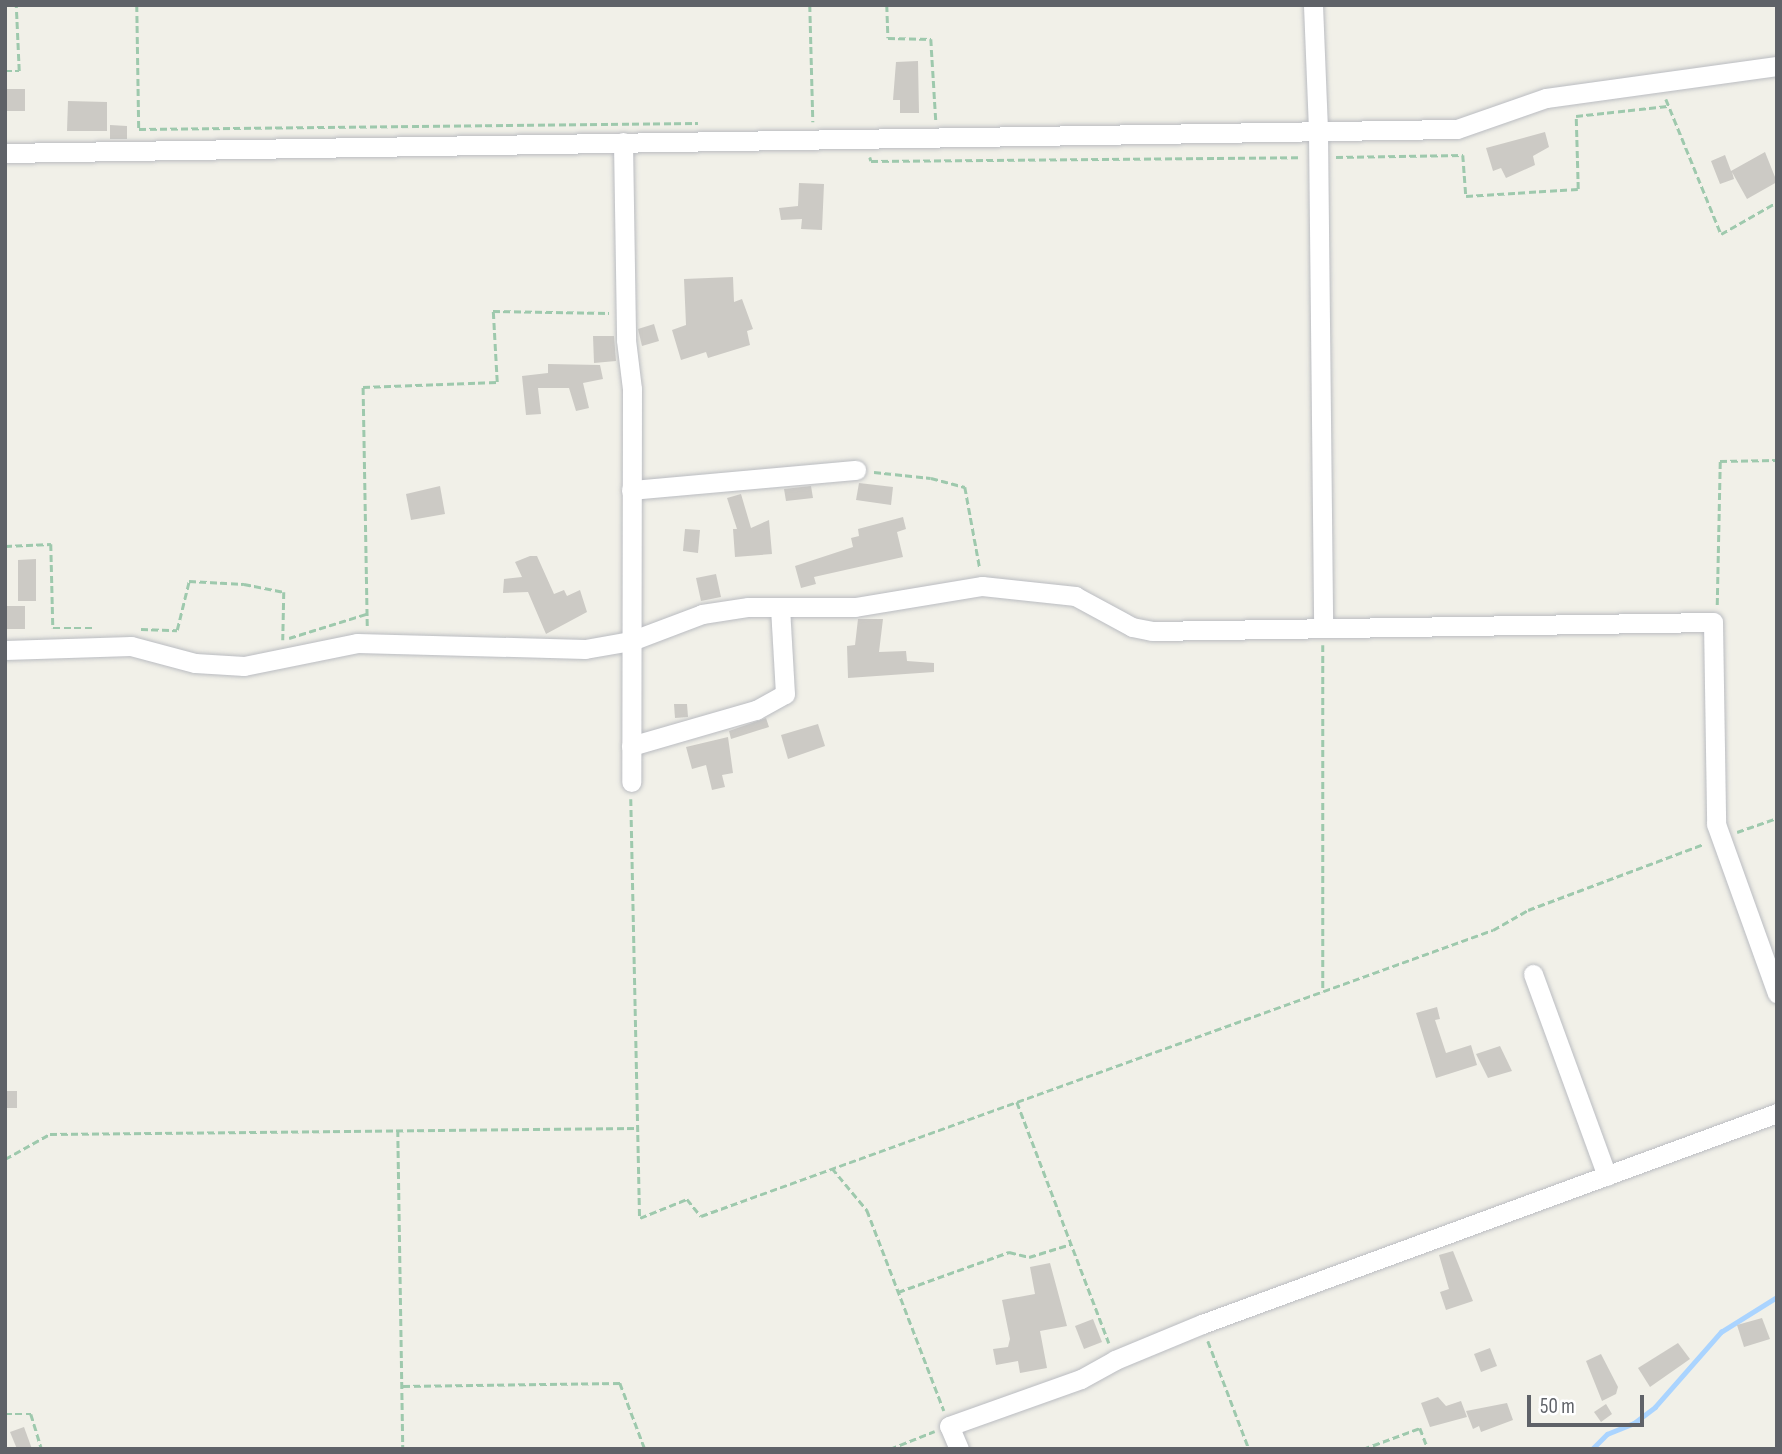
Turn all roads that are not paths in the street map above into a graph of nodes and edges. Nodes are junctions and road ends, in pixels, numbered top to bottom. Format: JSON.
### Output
{"nodes":[{"id":1,"x":1313,"y":5,"type":"edge"},
{"id":2,"x":1777,"y":66,"type":"edge"},
{"id":3,"x":1318,"y":132,"type":"junction"},
{"id":4,"x":623,"y":142,"type":"junction"},
{"id":5,"x":5,"y":153,"type":"edge"},
{"id":6,"x":856,"y":470,"type":"road end"},
{"id":7,"x":631,"y":490,"type":"junction"},
{"id":8,"x":780,"y":608,"type":"junction"},
{"id":9,"x":1323,"y":628,"type":"junction"},
{"id":10,"x":631,"y":641,"type":"junction"},
{"id":11,"x":5,"y":650,"type":"edge"},
{"id":12,"x":631,"y":746,"type":"junction"},
{"id":13,"x":631,"y":782,"type":"road end"},
{"id":14,"x":1533,"y":974,"type":"dead end"},
{"id":15,"x":1777,"y":993,"type":"edge"},
{"id":16,"x":1777,"y":1113,"type":"edge"},
{"id":17,"x":1607,"y":1176,"type":"junction"},
{"id":18,"x":959,"y":1449,"type":"edge"}],
"edges":[{"from":1,"to":3,"type":"street"},
{"from":2,"to":3,"type":"street"},
{"from":3,"to":4,"type":"street"},
{"from":3,"to":9,"type":"street"},
{"from":4,"to":5,"type":"street"},
{"from":4,"to":7,"type":"street"},
{"from":6,"to":7,"type":"street"},
{"from":7,"to":10,"type":"street"},
{"from":8,"to":9,"type":"street"},
{"from":8,"to":10,"type":"street"},
{"from":8,"to":12,"type":"street"},
{"from":9,"to":15,"type":"street"},
{"from":10,"to":11,"type":"street"},
{"from":10,"to":12,"type":"street"},
{"from":12,"to":13,"type":"street"},
{"from":14,"to":17,"type":"street"},
{"from":16,"to":17,"type":"street"},
{"from":17,"to":18,"type":"street"}]}
